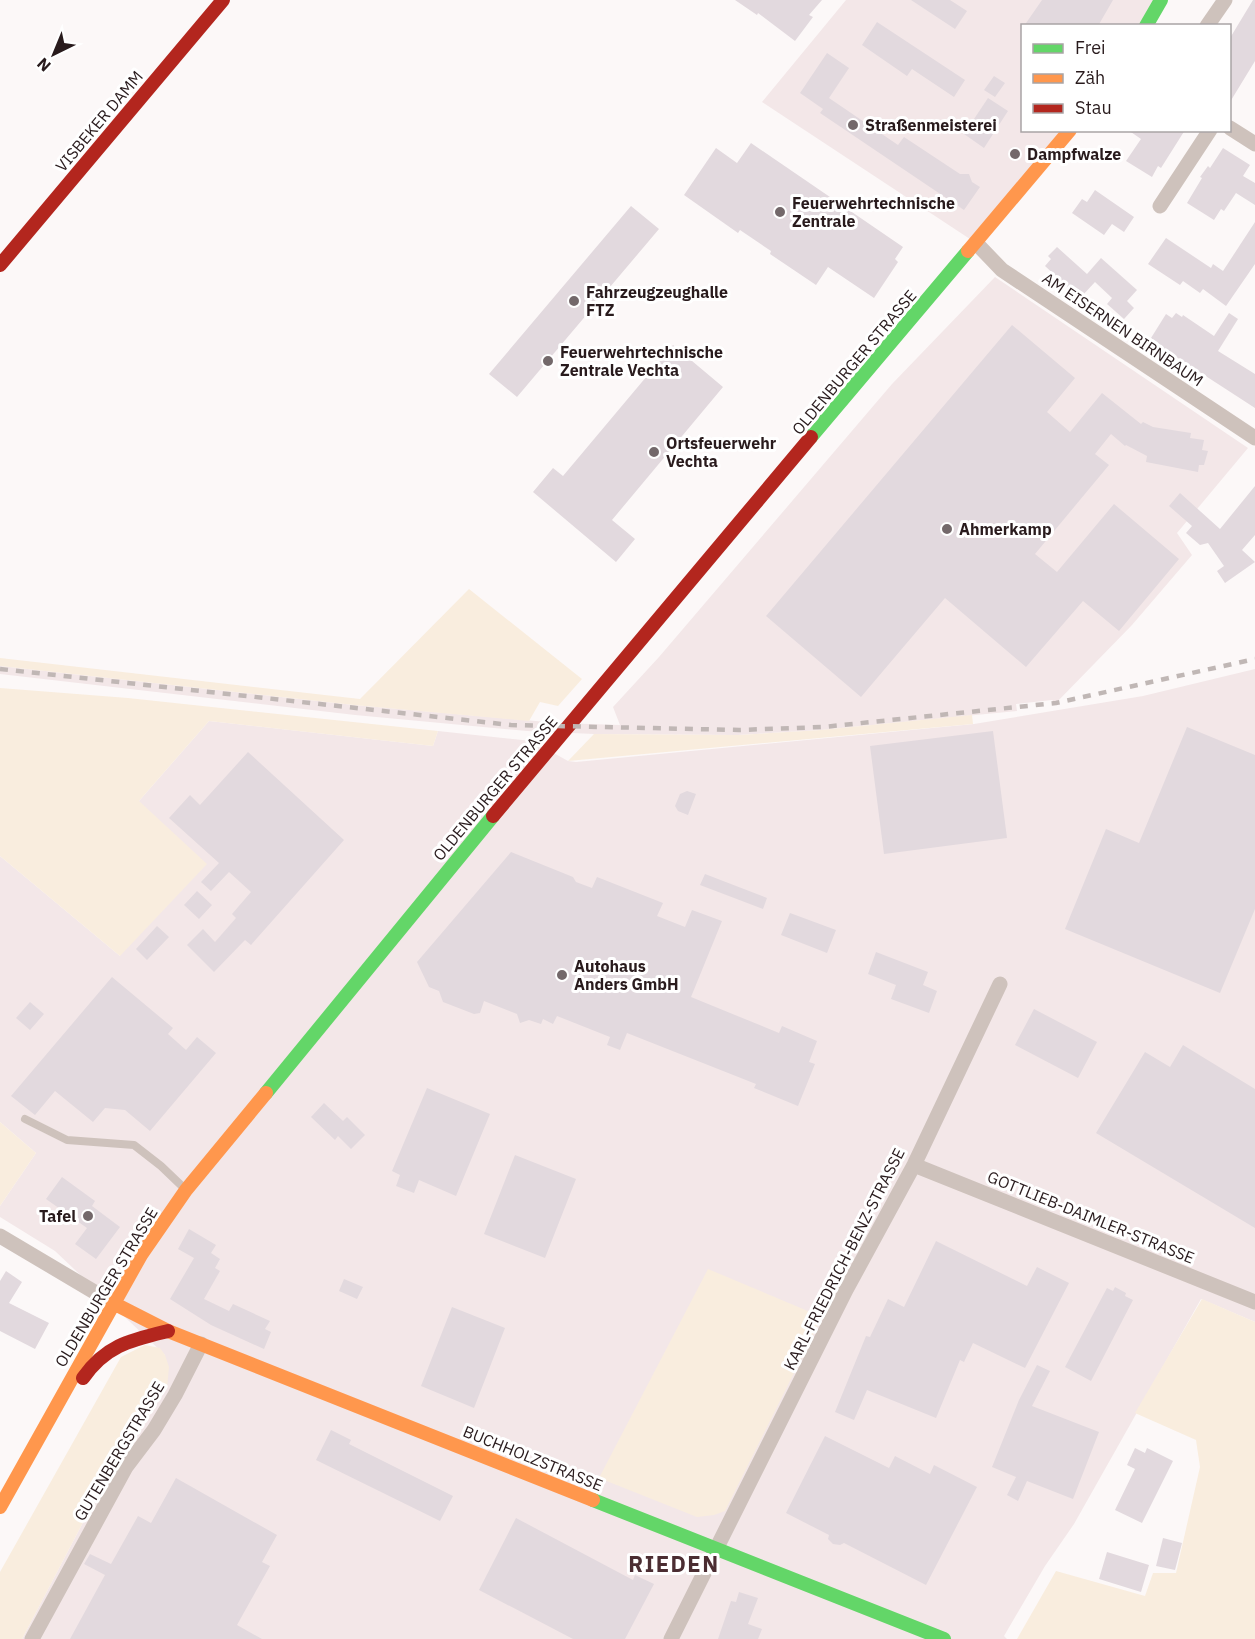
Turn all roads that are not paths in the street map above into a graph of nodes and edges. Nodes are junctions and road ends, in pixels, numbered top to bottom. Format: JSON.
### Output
{"nodes":[{"id":1,"x":223,"y":0,"type":"edge"},
{"id":2,"x":1161,"y":0,"type":"edge"},
{"id":3,"x":1225,"y":0,"type":"edge"},
{"id":4,"x":1147,"y":24,"type":"edge"},
{"id":5,"x":1208,"y":24,"type":"edge"},
{"id":6,"x":1231,"y":129,"type":"edge"},
{"id":7,"x":1068,"y":132,"type":"edge"},
{"id":8,"x":1209,"y":132,"type":"edge"},
{"id":9,"x":1255,"y":144,"type":"edge"},
{"id":10,"x":1160,"y":206,"type":"dead end"},
{"id":11,"x":976,"y":243,"type":"junction"},
{"id":12,"x":0,"y":265,"type":"edge"},
{"id":13,"x":1255,"y":438,"type":"edge"},
{"id":14,"x":1000,"y":984,"type":"dead end"},
{"id":15,"x":26,"y":1119,"type":"dead end"},
{"id":16,"x":914,"y":1165,"type":"junction"},
{"id":17,"x":186,"y":1190,"type":"junction"},
{"id":18,"x":0,"y":1236,"type":"edge"},
{"id":19,"x":1255,"y":1302,"type":"edge"},
{"id":20,"x":112,"y":1303,"type":"junction"},
{"id":21,"x":168,"y":1331,"type":"junction"},
{"id":22,"x":201,"y":1344,"type":"junction"},
{"id":23,"x":9,"y":1490,"type":"junction"},
{"id":24,"x":0,"y":1507,"type":"edge"},
{"id":25,"x":717,"y":1549,"type":"junction"},
{"id":26,"x":32,"y":1639,"type":"edge"},
{"id":27,"x":671,"y":1639,"type":"edge"},
{"id":28,"x":944,"y":1639,"type":"edge"}],
"edges":[{"from":1,"to":12,"type":"main road","name":"VISBEKER DAMM"},
{"from":2,"to":4,"type":"main road"},
{"from":3,"to":5,"type":"street"},
{"from":6,"to":9,"type":"street"},
{"from":7,"to":11,"type":"main road","name":"OLDENBURGER STRASSE"},
{"from":8,"to":10,"type":"street"},
{"from":11,"to":13,"type":"street","name":"AM EISERNEN BIRNBAUM"},
{"from":11,"to":17,"type":"main road","name":"OLDENBURGER STRASSE"},
{"from":14,"to":16,"type":"street","name":"KARL-FRIEDRICH-BENZ-STRASSE"},
{"from":15,"to":17,"type":"lane"},
{"from":16,"to":19,"type":"street","name":"GOTTLIEB-DAIMLER-STRASSE"},
{"from":16,"to":25,"type":"street","name":"KARL-FRIEDRICH-BENZ-STRASSE"},
{"from":17,"to":20,"type":"main road","name":"OLDENBURGER STRASSE"},
{"from":18,"to":20,"type":"street"},
{"from":20,"to":21,"type":"main road","name":"BUCHHOLZSTRASSE"},
{"from":20,"to":23,"type":"main road","name":"OLDENBURGER STRASSE"},
{"from":21,"to":22,"type":"main road","name":"BUCHHOLZSTRASSE"},
{"from":21,"to":23,"type":"main road"},
{"from":22,"to":25,"type":"main road","name":"BUCHHOLZSTRASSE"},
{"from":22,"to":26,"type":"street","name":"GUTENBERGSTRASSE"},
{"from":23,"to":24,"type":"main road","name":"OLDENBURGER STRASSE"},
{"from":25,"to":27,"type":"street","name":"KARL-FRIEDRICH-BENZ-STRASSE"},
{"from":25,"to":28,"type":"main road","name":"BUCHHOLZSTRASSE"}]}
